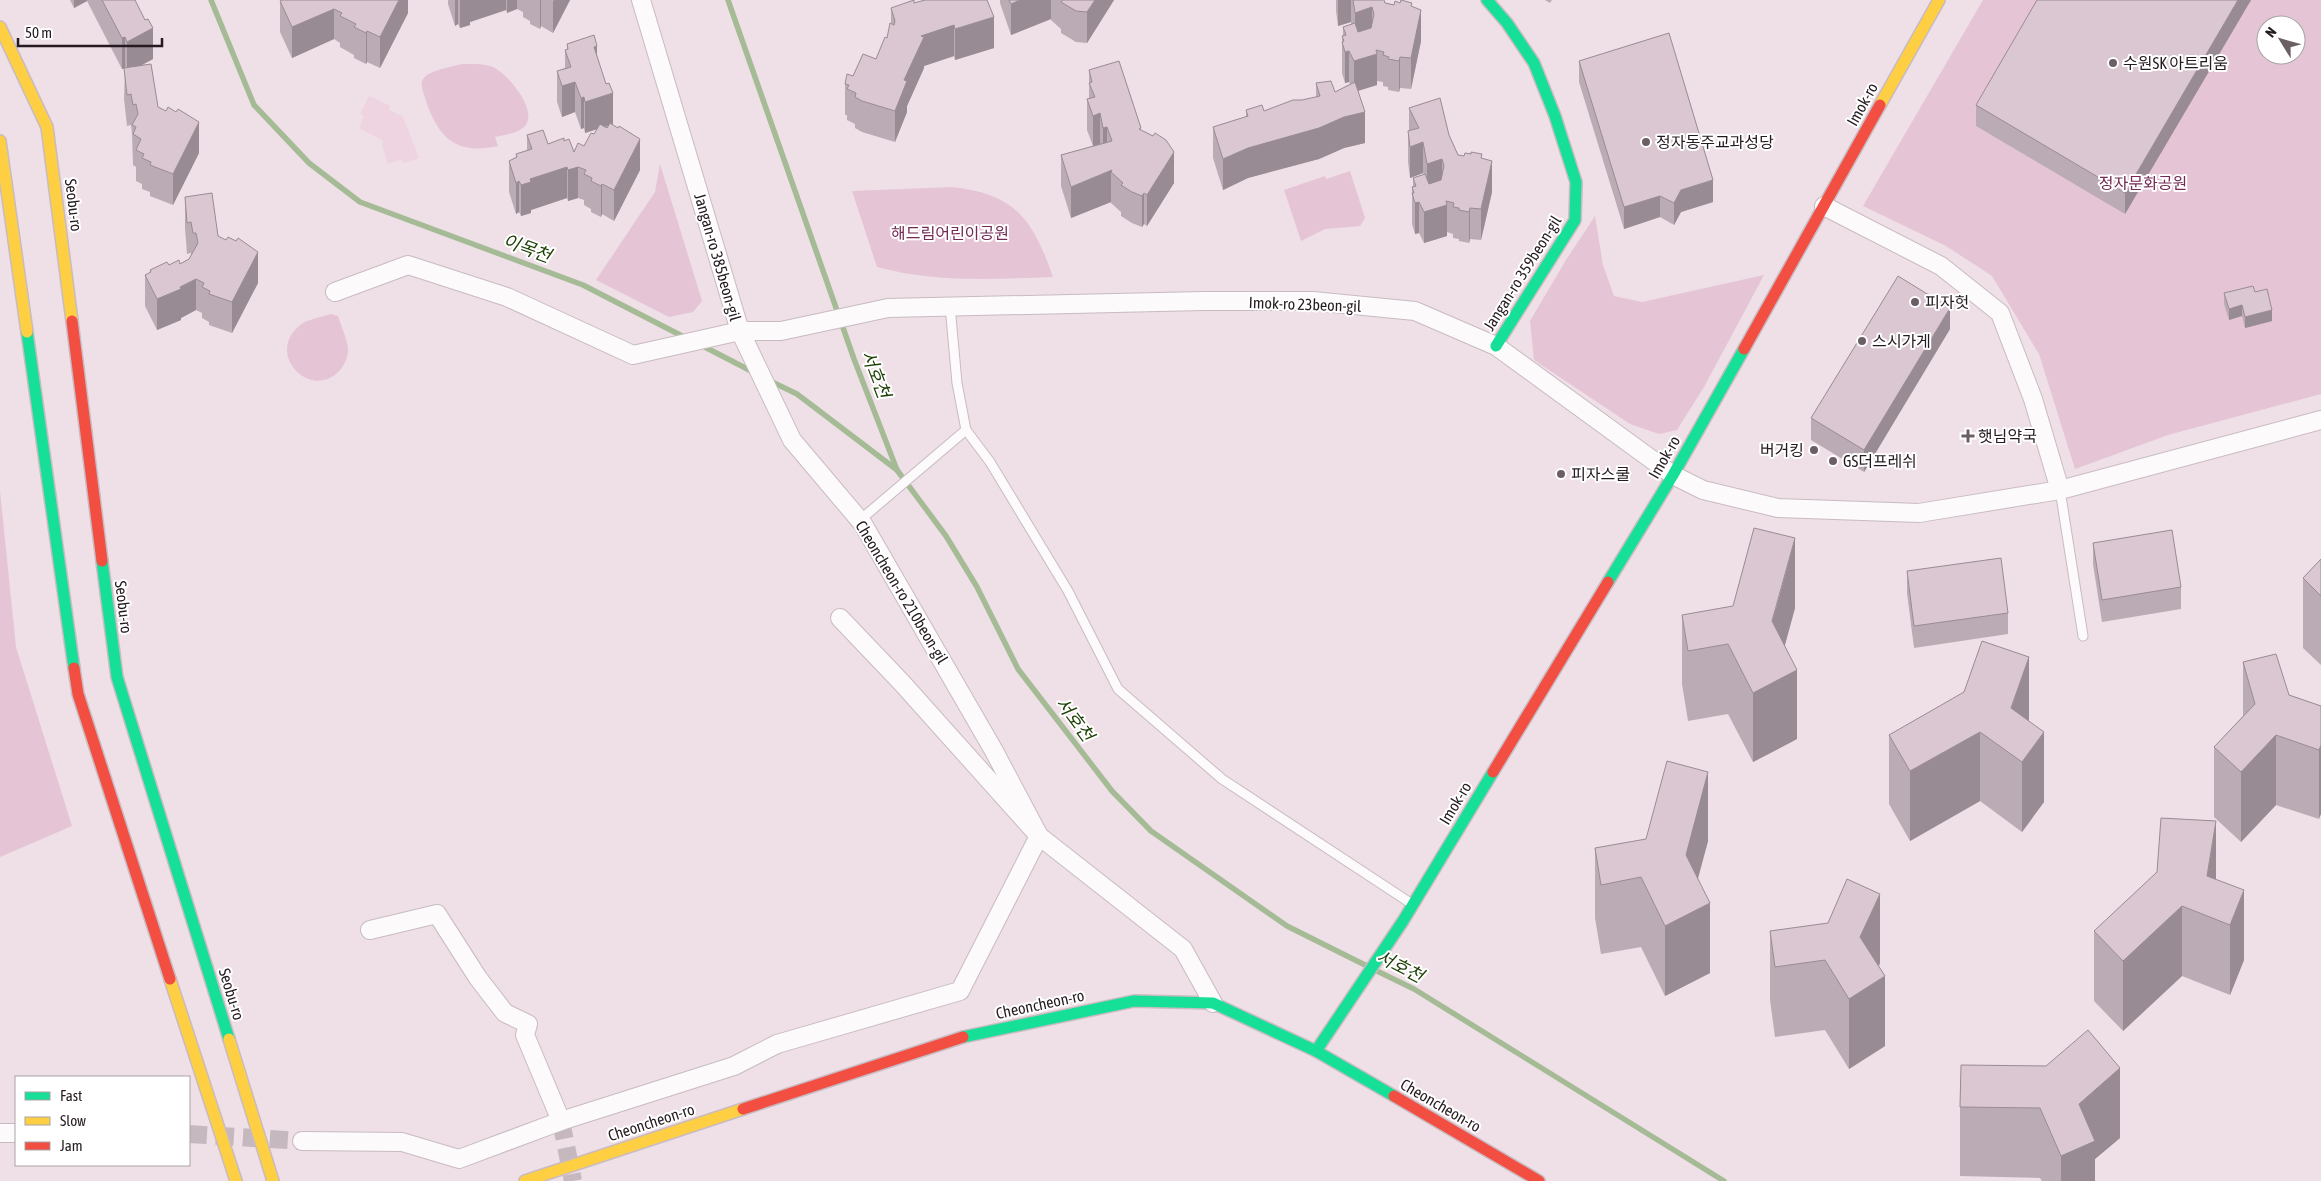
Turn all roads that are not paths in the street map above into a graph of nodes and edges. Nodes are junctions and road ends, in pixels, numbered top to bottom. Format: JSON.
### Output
{"nodes":[{"id":1,"x":641,"y":0,"type":"edge"},
{"id":2,"x":1487,"y":0,"type":"edge"},
{"id":3,"x":1939,"y":0,"type":"edge"},
{"id":4,"x":0,"y":27,"type":"edge"},
{"id":5,"x":0,"y":141,"type":"edge"},
{"id":6,"x":1824,"y":206,"type":"junction"},
{"id":7,"x":335,"y":292,"type":"dead end"},
{"id":8,"x":950,"y":306,"type":"junction"},
{"id":9,"x":740,"y":331,"type":"junction"},
{"id":10,"x":1496,"y":346,"type":"junction"},
{"id":11,"x":2321,"y":420,"type":"edge"},
{"id":12,"x":966,"y":430,"type":"junction"},
{"id":13,"x":1673,"y":475,"type":"junction"},
{"id":14,"x":2060,"y":490,"type":"junction"},
{"id":15,"x":863,"y":517,"type":"junction"},
{"id":16,"x":840,"y":618,"type":"dead end"},
{"id":17,"x":2083,"y":636,"type":"dead end"},
{"id":18,"x":1039,"y":836,"type":"junction"},
{"id":19,"x":1412,"y":904,"type":"junction"},
{"id":20,"x":370,"y":930,"type":"dead end"},
{"id":21,"x":1213,"y":1003,"type":"junction"},
{"id":22,"x":1316,"y":1051,"type":"junction"},
{"id":23,"x":561,"y":1121,"type":"junction"},
{"id":24,"x":0,"y":1133,"type":"edge"},
{"id":25,"x":15,"y":1133,"type":"edge"},
{"id":26,"x":302,"y":1141,"type":"tunnel mouth"},
{"id":27,"x":236,"y":1181,"type":"edge"},
{"id":28,"x":273,"y":1181,"type":"edge"},
{"id":29,"x":525,"y":1181,"type":"edge"},
{"id":30,"x":1539,"y":1181,"type":"edge"}],
"edges":[{"from":1,"to":9,"type":"street","name":"Jangan-ro 385beon-gil"},
{"from":2,"to":10,"type":"street","name":"Jangan-ro 359beon-gil"},
{"from":3,"to":6,"type":"street","name":"Imok-ro"},
{"from":4,"to":28,"type":"street","name":"Seobu-ro"},
{"from":5,"to":27,"type":"street"},
{"from":6,"to":13,"type":"street","name":"Imok-ro"},
{"from":6,"to":14,"type":"street"},
{"from":7,"to":9,"type":"street","name":"Jangan-ro 385beon-gil"},
{"from":8,"to":9,"type":"street","name":"Imok-ro 23beon-gil"},
{"from":8,"to":10,"type":"street","name":"Imok-ro 23beon-gil"},
{"from":8,"to":12,"type":"lane"},
{"from":9,"to":15,"type":"street","name":"Cheoncheon-ro 210beon-gil"},
{"from":10,"to":13,"type":"street","name":"Imok-ro 23beon-gil"},
{"from":11,"to":14,"type":"street","name":"Imok-ro 23beon-gil"},
{"from":12,"to":15,"type":"lane"},
{"from":12,"to":19,"type":"lane"},
{"from":13,"to":14,"type":"street","name":"Imok-ro 23beon-gil"},
{"from":13,"to":19,"type":"street","name":"Imok-ro"},
{"from":14,"to":17,"type":"lane"},
{"from":15,"to":18,"type":"street","name":"Cheoncheon-ro 210beon-gil"},
{"from":16,"to":18,"type":"street","name":"Cheoncheon-ro 210beon-gil"},
{"from":18,"to":21,"type":"street","name":"Cheoncheon-ro 210beon-gil"},
{"from":18,"to":23,"type":"street"},
{"from":19,"to":22,"type":"street","name":"Imok-ro"},
{"from":20,"to":23,"type":"street"},
{"from":21,"to":22,"type":"street","name":"Cheoncheon-ro"},
{"from":21,"to":29,"type":"street","name":"Cheoncheon-ro"},
{"from":22,"to":30,"type":"street","name":"Cheoncheon-ro"},
{"from":23,"to":26,"type":"street"},
{"from":24,"to":25,"type":"street"}]}
